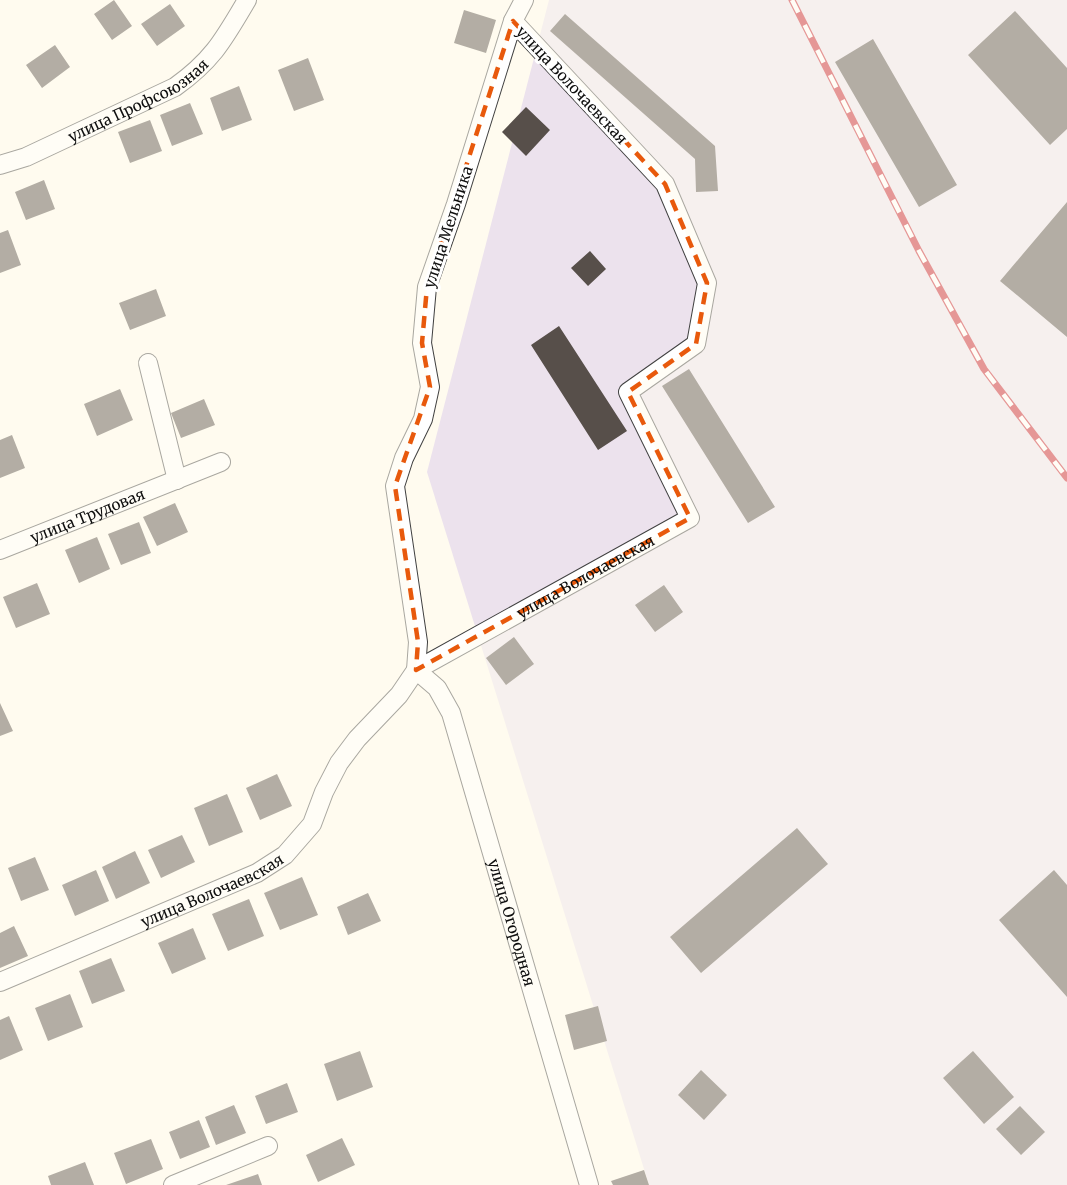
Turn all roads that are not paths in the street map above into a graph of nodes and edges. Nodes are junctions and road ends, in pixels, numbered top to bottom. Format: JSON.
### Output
{"nodes":[{"id":1,"x":248,"y":0,"type":"edge"},
{"id":2,"x":524,"y":0,"type":"edge"},
{"id":3,"x":513,"y":21,"type":"junction"},
{"id":4,"x":0,"y":165,"type":"edge"},
{"id":5,"x":148,"y":363,"type":"dead end"},
{"id":6,"x":221,"y":462,"type":"dead end"},
{"id":7,"x":177,"y":480,"type":"junction"},
{"id":8,"x":0,"y":550,"type":"edge"},
{"id":9,"x":416,"y":670,"type":"junction"},
{"id":10,"x":0,"y":982,"type":"edge"},
{"id":11,"x":268,"y":1146,"type":"dead end"},
{"id":12,"x":173,"y":1185,"type":"edge"},
{"id":13,"x":590,"y":1185,"type":"edge"}],
"edges":[{"from":1,"to":4,"type":"street","name":"улица Профсоюзная"},
{"from":2,"to":3,"type":"street","name":"улица Мельника"},
{"from":3,"to":9,"type":"street","name":"улица Мельника"},
{"from":3,"to":9,"type":"street","name":"улица Волочаевская"},
{"from":5,"to":7,"type":"street"},
{"from":6,"to":7,"type":"street","name":"улица Трудовая"},
{"from":7,"to":8,"type":"street","name":"улица Трудовая"},
{"from":9,"to":10,"type":"street","name":"улица Волочаевская"},
{"from":9,"to":13,"type":"street","name":"улица Огородная"},
{"from":11,"to":12,"type":"street"}]}
